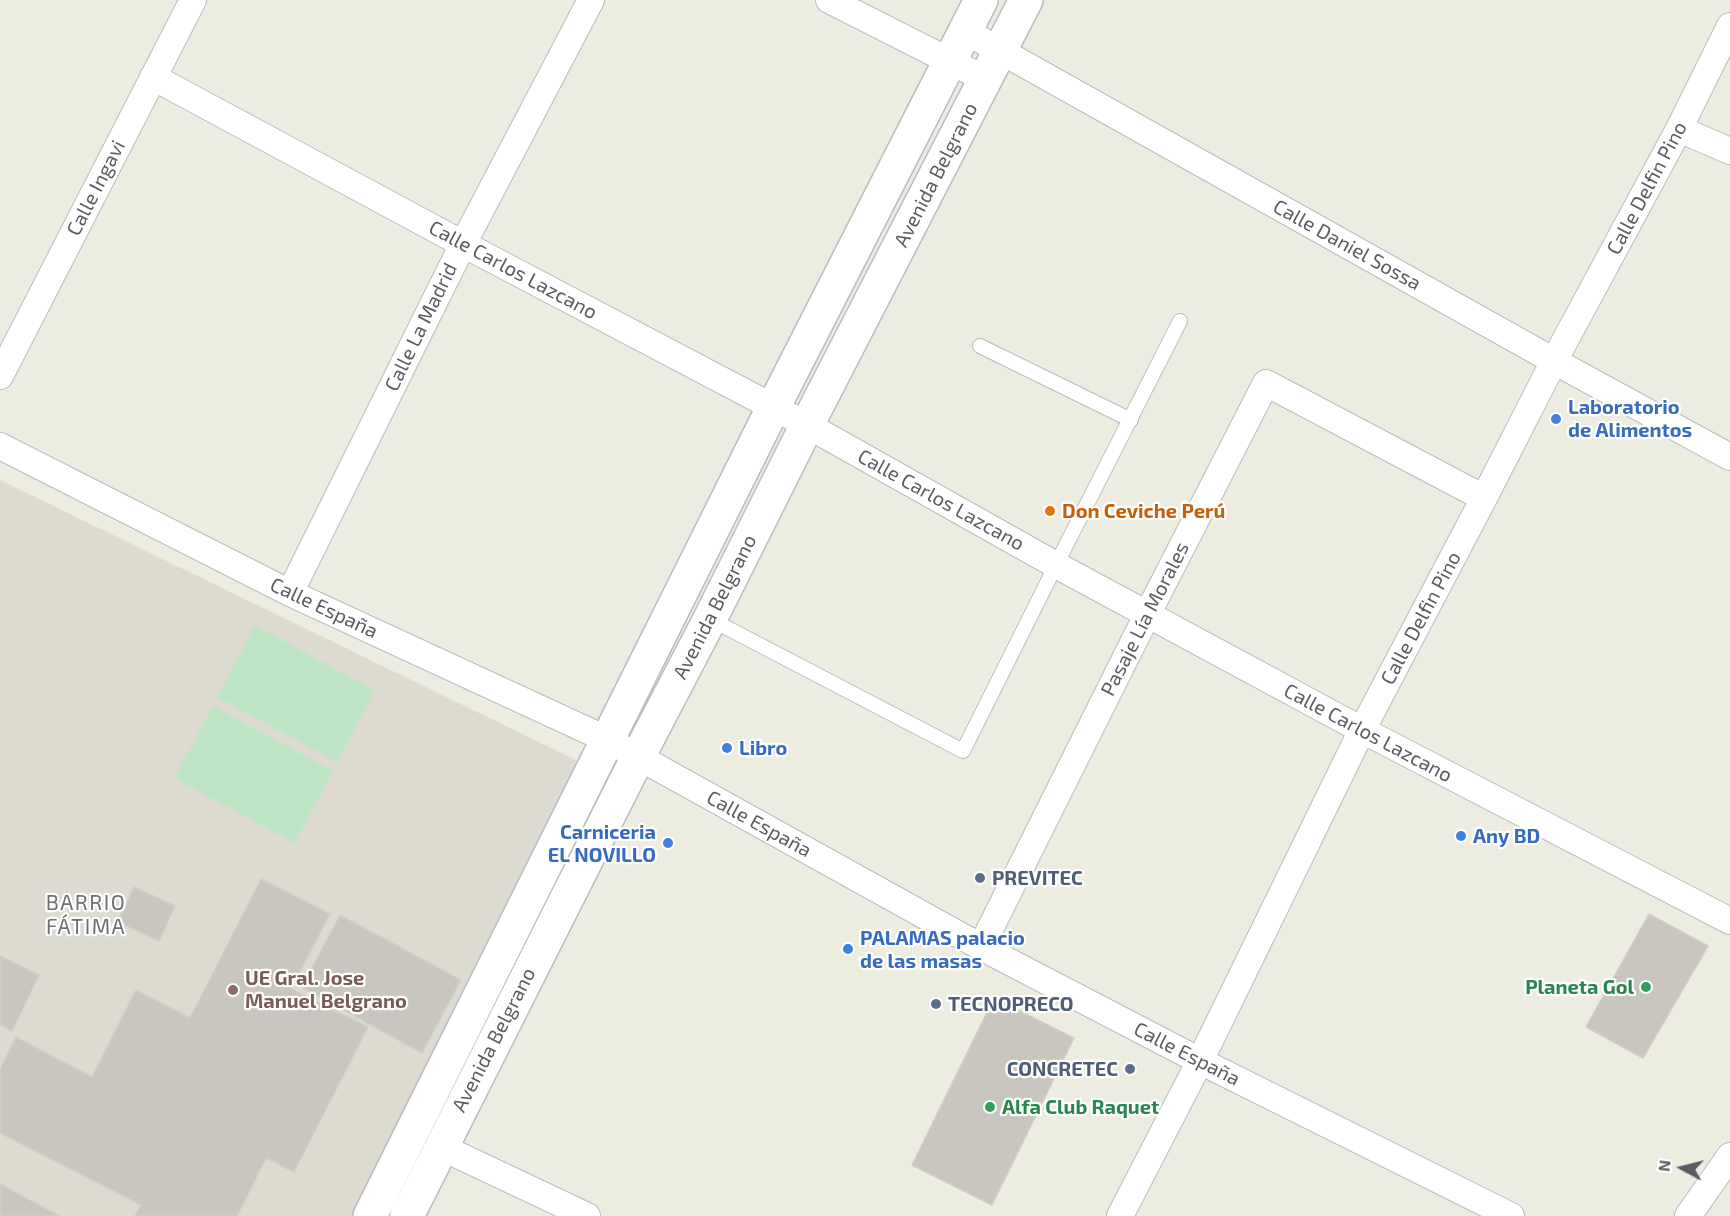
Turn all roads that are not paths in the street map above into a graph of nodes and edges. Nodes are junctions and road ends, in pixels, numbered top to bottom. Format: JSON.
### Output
{"nodes":[{"id":1,"x":193,"y":0,"type":"edge"},
{"id":2,"x":591,"y":0,"type":"edge"},
{"id":3,"x":829,"y":0,"type":"edge"},
{"id":4,"x":981,"y":0,"type":"edge"},
{"id":5,"x":1026,"y":0,"type":"edge"},
{"id":6,"x":1730,"y":26,"type":"edge"},
{"id":7,"x":965,"y":32,"type":"junction"},
{"id":8,"x":1000,"y":50,"type":"junction"},
{"id":9,"x":950,"y":60,"type":"junction"},
{"id":10,"x":153,"y":77,"type":"junction"},
{"id":11,"x":985,"y":79,"type":"junction"},
{"id":12,"x":1679,"y":129,"type":"junction"},
{"id":13,"x":1730,"y":151,"type":"edge"},
{"id":14,"x":463,"y":244,"type":"junction"},
{"id":15,"x":1180,"y":321,"type":"dead end"},
{"id":16,"x":980,"y":345,"type":"dead end"},
{"id":17,"x":1554,"y":361,"type":"junction"},
{"id":18,"x":0,"y":376,"type":"edge"},
{"id":19,"x":773,"y":408,"type":"junction"},
{"id":20,"x":1131,"y":420,"type":"junction"},
{"id":21,"x":807,"y":425,"type":"junction"},
{"id":22,"x":0,"y":446,"type":"edge"},
{"id":23,"x":1730,"y":457,"type":"edge"},
{"id":24,"x":1484,"y":498,"type":"junction"},
{"id":25,"x":1056,"y":565,"type":"junction"},
{"id":26,"x":290,"y":593,"type":"junction"},
{"id":27,"x":1147,"y":615,"type":"junction"},
{"id":28,"x":710,"y":620,"type":"junction"},
{"id":29,"x":1362,"y":730,"type":"junction"},
{"id":30,"x":608,"y":740,"type":"junction"},
{"id":31,"x":638,"y":757,"type":"junction"},
{"id":32,"x":1730,"y":921,"type":"edge"},
{"id":33,"x":981,"y":947,"type":"junction"},
{"id":34,"x":1200,"y":1061,"type":"junction"},
{"id":35,"x":441,"y":1147,"type":"junction"},
{"id":36,"x":1730,"y":1156,"type":"edge"},
{"id":37,"x":370,"y":1216,"type":"edge"},
{"id":38,"x":407,"y":1216,"type":"edge"},
{"id":39,"x":587,"y":1216,"type":"edge"},
{"id":40,"x":1120,"y":1216,"type":"edge"},
{"id":41,"x":1511,"y":1216,"type":"edge"},
{"id":42,"x":1688,"y":1216,"type":"edge"}],
"edges":[{"from":1,"to":10,"type":"street","name":"Calle Ingavi"},
{"from":2,"to":14,"type":"street","name":"Calle La Madrid"},
{"from":3,"to":9,"type":"street"},
{"from":4,"to":7,"type":"street","name":"Avenida Belgrano"},
{"from":5,"to":8,"type":"street","name":"Avenida Belgrano"},
{"from":6,"to":12,"type":"street","name":"Calle Delfin Pino"},
{"from":7,"to":8,"type":"street","name":"Calle Daniel Sossa"},
{"from":7,"to":9,"type":"street","name":"Avenida Belgrano"},
{"from":8,"to":11,"type":"street","name":"Avenida Belgrano"},
{"from":8,"to":17,"type":"street","name":"Calle Daniel Sossa"},
{"from":9,"to":11,"type":"street"},
{"from":9,"to":19,"type":"street","name":"Avenida Belgrano"},
{"from":10,"to":14,"type":"street","name":"Calle Carlos Lazcano"},
{"from":10,"to":18,"type":"street","name":"Calle Ingavi"},
{"from":11,"to":21,"type":"street","name":"Avenida Belgrano"},
{"from":12,"to":13,"type":"street"},
{"from":12,"to":17,"type":"street","name":"Calle Delfin Pino"},
{"from":14,"to":19,"type":"street","name":"Calle Carlos Lazcano"},
{"from":14,"to":26,"type":"street","name":"Calle La Madrid"},
{"from":15,"to":20,"type":"lane"},
{"from":16,"to":20,"type":"lane"},
{"from":17,"to":23,"type":"street","name":"Calle Daniel Sossa"},
{"from":17,"to":24,"type":"street","name":"Calle Delfin Pino"},
{"from":19,"to":21,"type":"street","name":"Calle Carlos Lazcano"},
{"from":19,"to":30,"type":"street","name":"Avenida Belgrano"},
{"from":20,"to":25,"type":"lane"},
{"from":21,"to":25,"type":"street","name":"Calle Carlos Lazcano"},
{"from":21,"to":28,"type":"street","name":"Avenida Belgrano"},
{"from":22,"to":26,"type":"street","name":"Calle España"},
{"from":24,"to":27,"type":"street","name":"Pasaje Lía Morales"},
{"from":24,"to":29,"type":"street","name":"Calle Delfin Pino"},
{"from":25,"to":27,"type":"street","name":"Calle Carlos Lazcano"},
{"from":25,"to":28,"type":"lane"},
{"from":26,"to":30,"type":"street","name":"Calle España"},
{"from":27,"to":29,"type":"street","name":"Calle Carlos Lazcano"},
{"from":27,"to":33,"type":"street","name":"Pasaje Lía Morales"},
{"from":28,"to":31,"type":"street","name":"Avenida Belgrano"},
{"from":29,"to":32,"type":"street","name":"Calle Carlos Lazcano"},
{"from":29,"to":34,"type":"street","name":"Calle Delfin Pino"},
{"from":30,"to":31,"type":"street","name":"Calle España"},
{"from":30,"to":37,"type":"street","name":"Avenida Belgrano"},
{"from":31,"to":33,"type":"street","name":"Calle España"},
{"from":31,"to":35,"type":"street","name":"Avenida Belgrano"},
{"from":33,"to":34,"type":"street","name":"Calle España"},
{"from":34,"to":40,"type":"street","name":"Calle Delfin Pino"},
{"from":34,"to":41,"type":"street","name":"Calle España"},
{"from":35,"to":38,"type":"street","name":"Avenida Belgrano"},
{"from":35,"to":39,"type":"street"},
{"from":36,"to":42,"type":"street"}]}
